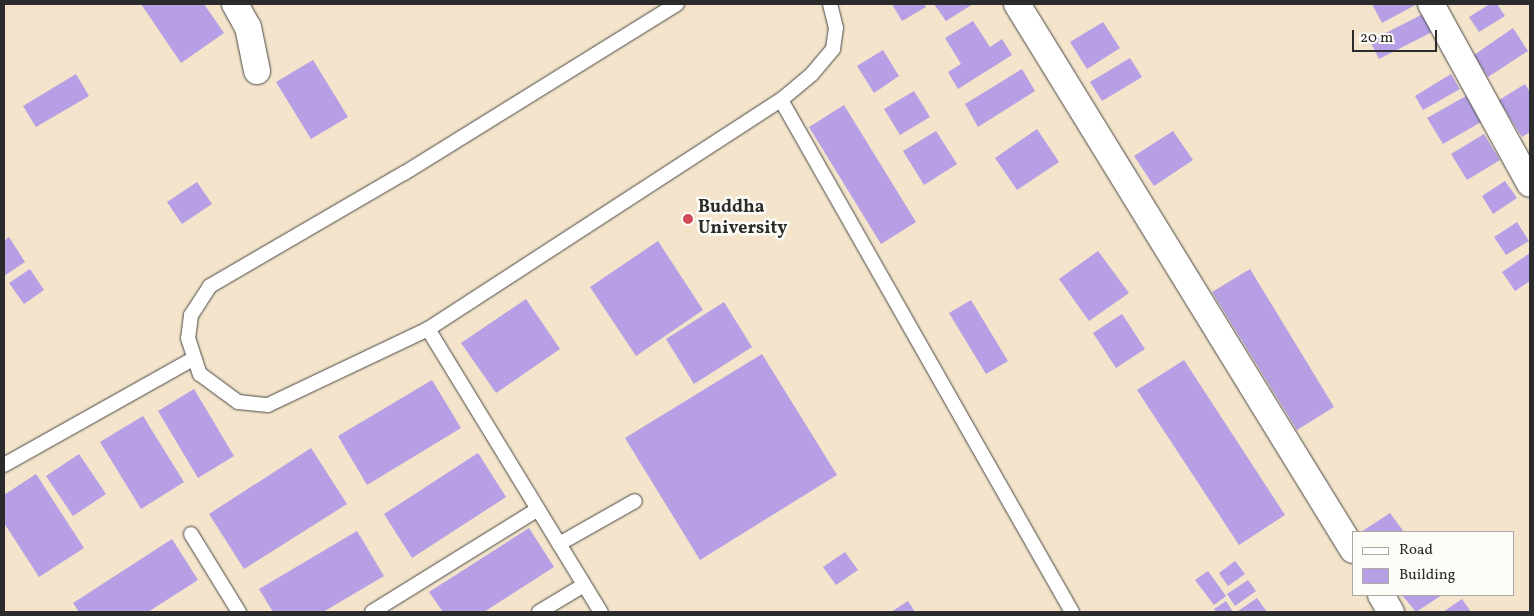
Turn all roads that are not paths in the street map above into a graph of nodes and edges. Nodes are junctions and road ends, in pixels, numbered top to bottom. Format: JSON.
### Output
{"nodes":[{"id":1,"x":235,"y":4,"type":"edge"},
{"id":2,"x":677,"y":4,"type":"edge"},
{"id":3,"x":830,"y":4,"type":"edge"},
{"id":4,"x":1017,"y":4,"type":"edge"},
{"id":5,"x":1432,"y":4,"type":"edge"},
{"id":6,"x":257,"y":70,"type":"dead end"},
{"id":7,"x":781,"y":100,"type":"junction"},
{"id":8,"x":1523,"y":154,"type":"edge"},
{"id":9,"x":1530,"y":184,"type":"edge"},
{"id":10,"x":428,"y":329,"type":"junction"},
{"id":11,"x":193,"y":359,"type":"junction"},
{"id":12,"x":4,"y":465,"type":"edge"},
{"id":13,"x":635,"y":501,"type":"dead end"},
{"id":14,"x":538,"y":509,"type":"junction"},
{"id":15,"x":191,"y":534,"type":"dead end"},
{"id":16,"x":559,"y":544,"type":"junction"},
{"id":17,"x":1352,"y":548,"type":"edge"},
{"id":18,"x":584,"y":585,"type":"junction"},
{"id":19,"x":1382,"y":596,"type":"edge"},
{"id":20,"x":239,"y":612,"type":"edge"},
{"id":21,"x":372,"y":612,"type":"edge"},
{"id":22,"x":538,"y":612,"type":"edge"},
{"id":23,"x":602,"y":612,"type":"edge"},
{"id":24,"x":1072,"y":612,"type":"edge"},
{"id":25,"x":1392,"y":612,"type":"edge"}],
"edges":[{"from":1,"to":6,"type":"street"},
{"from":2,"to":11,"type":"lane"},
{"from":3,"to":7,"type":"lane"},
{"from":4,"to":17,"type":"street"},
{"from":5,"to":8,"type":"street"},
{"from":7,"to":10,"type":"lane"},
{"from":7,"to":24,"type":"lane"},
{"from":8,"to":9,"type":"street"},
{"from":10,"to":11,"type":"lane"},
{"from":10,"to":14,"type":"lane"},
{"from":11,"to":12,"type":"lane"},
{"from":13,"to":16,"type":"lane"},
{"from":14,"to":16,"type":"lane"},
{"from":14,"to":21,"type":"lane"},
{"from":15,"to":20,"type":"lane"},
{"from":16,"to":18,"type":"lane"},
{"from":18,"to":22,"type":"lane"},
{"from":18,"to":23,"type":"lane"},
{"from":19,"to":25,"type":"street"}]}
